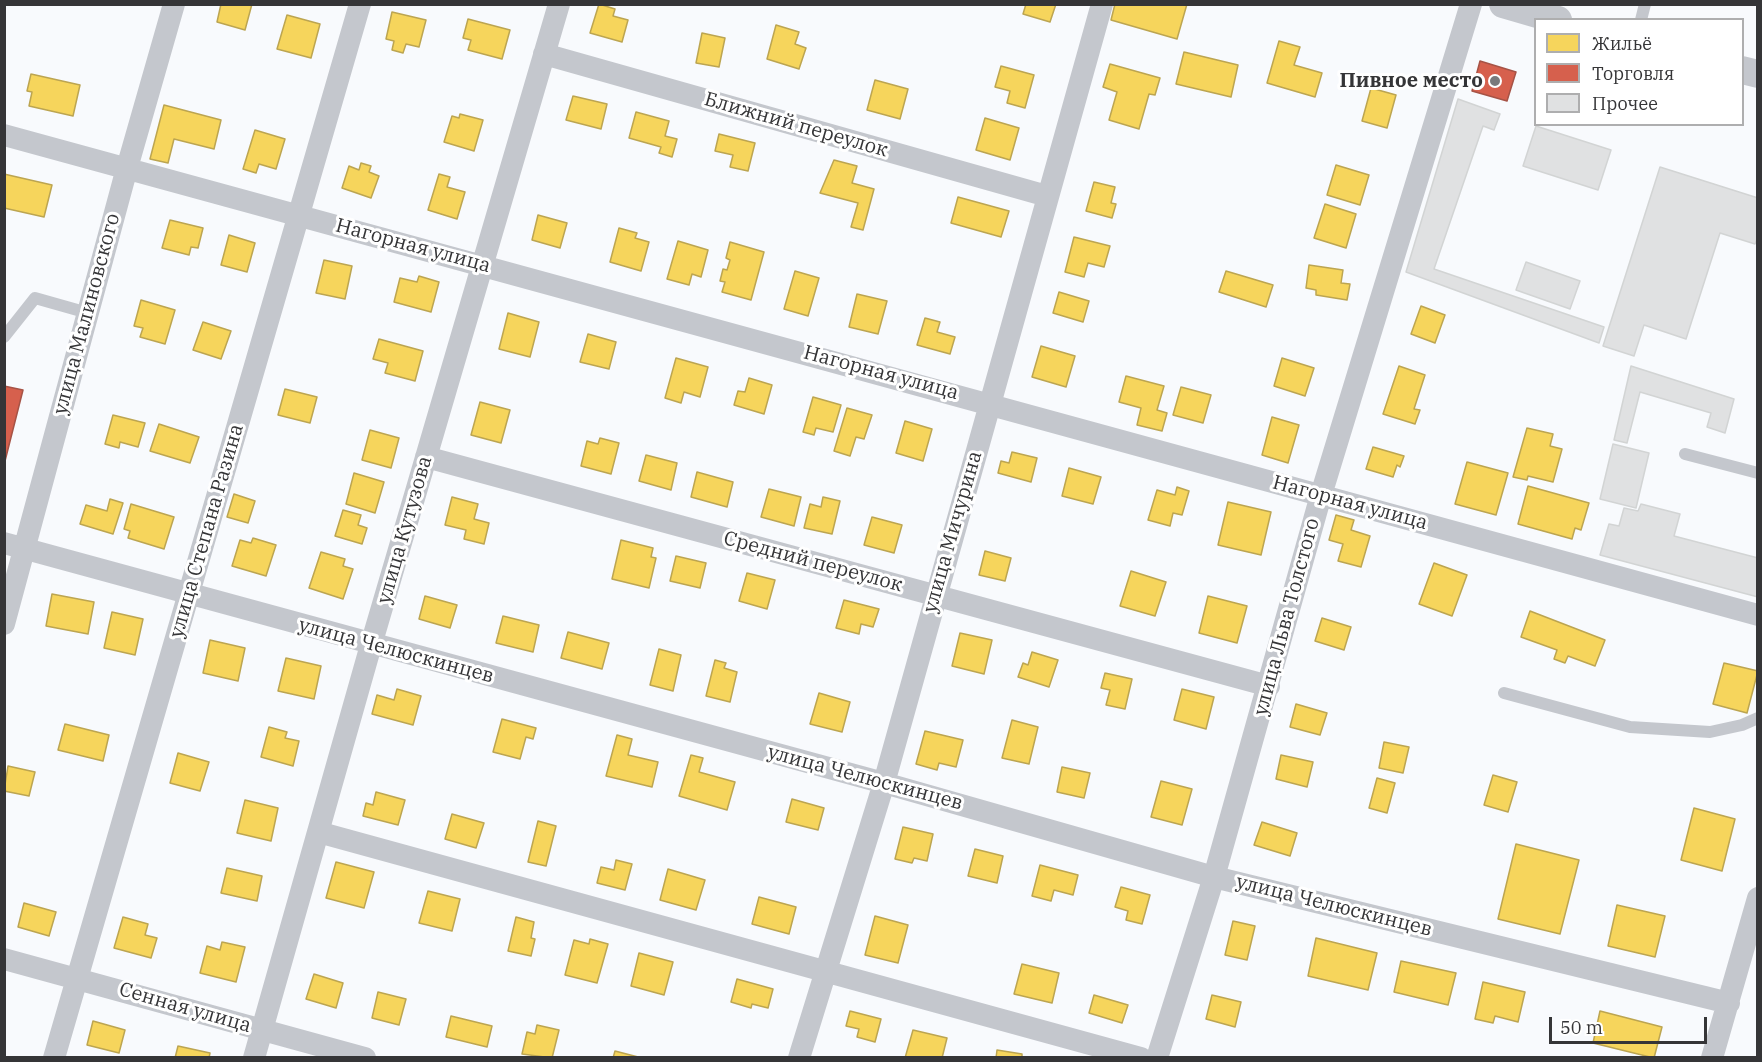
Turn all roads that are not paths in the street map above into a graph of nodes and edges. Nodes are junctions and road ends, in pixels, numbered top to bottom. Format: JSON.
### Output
{"nodes":[{"id":1,"x":174,"y":4,"type":"edge"},
{"id":2,"x":360,"y":4,"type":"edge"},
{"id":3,"x":559,"y":4,"type":"edge"},
{"id":4,"x":1102,"y":4,"type":"edge"},
{"id":5,"x":1471,"y":4,"type":"edge"},
{"id":6,"x":1503,"y":4,"type":"edge"},
{"id":7,"x":1551,"y":18,"type":"edge"},
{"id":8,"x":544,"y":54,"type":"junction"},
{"id":9,"x":4,"y":135,"type":"edge"},
{"id":10,"x":127,"y":168,"type":"junction"},
{"id":11,"x":1047,"y":196,"type":"junction"},
{"id":12,"x":298,"y":214,"type":"junction"},
{"id":13,"x":482,"y":265,"type":"junction"},
{"id":14,"x":87,"y":313,"type":"junction"},
{"id":15,"x":4,"y":337,"type":"edge"},
{"id":16,"x":990,"y":403,"type":"junction"},
{"id":17,"x":1685,"y":454,"type":"dead end"},
{"id":18,"x":426,"y":457,"type":"junction"},
{"id":19,"x":1758,"y":474,"type":"edge"},
{"id":20,"x":1321,"y":495,"type":"junction"},
{"id":21,"x":14,"y":545,"type":"edge"},
{"id":22,"x":188,"y":594,"type":"junction"},
{"id":23,"x":934,"y":596,"type":"junction"},
{"id":24,"x":1758,"y":615,"type":"edge"},
{"id":25,"x":4,"y":624,"type":"edge"},
{"id":26,"x":371,"y":645,"type":"junction"},
{"id":27,"x":1269,"y":686,"type":"junction"},
{"id":28,"x":1504,"y":693,"type":"dead end"},
{"id":29,"x":1758,"y":718,"type":"edge"},
{"id":30,"x":884,"y":783,"type":"junction"},
{"id":31,"x":318,"y":832,"type":"junction"},
{"id":32,"x":1214,"y":877,"type":"junction"},
{"id":33,"x":1758,"y":898,"type":"edge"},
{"id":34,"x":4,"y":959,"type":"edge"},
{"id":35,"x":824,"y":972,"type":"junction"},
{"id":36,"x":77,"y":978,"type":"junction"},
{"id":37,"x":1729,"y":1003,"type":"junction"},
{"id":38,"x":262,"y":1029,"type":"junction"},
{"id":39,"x":54,"y":1058,"type":"edge"},
{"id":40,"x":254,"y":1058,"type":"edge"},
{"id":41,"x":365,"y":1058,"type":"edge"},
{"id":42,"x":799,"y":1058,"type":"edge"},
{"id":43,"x":1141,"y":1058,"type":"edge"},
{"id":44,"x":1157,"y":1058,"type":"edge"},
{"id":45,"x":1713,"y":1058,"type":"edge"}],
"edges":[{"from":1,"to":10,"type":"street","name":"улица Малиновского"},
{"from":2,"to":12,"type":"street","name":"улица Степана Разина"},
{"from":3,"to":8,"type":"street","name":"улица Кутузова"},
{"from":4,"to":11,"type":"street","name":"улица Мичурина"},
{"from":5,"to":20,"type":"street","name":"улица Льва Толстого"},
{"from":6,"to":7,"type":"street"},
{"from":8,"to":11,"type":"street","name":"Ближний переулок"},
{"from":8,"to":13,"type":"street","name":"улица Кутузова"},
{"from":9,"to":10,"type":"street","name":"Нагорная улица"},
{"from":10,"to":12,"type":"street","name":"Нагорная улица"},
{"from":10,"to":14,"type":"street","name":"улица Малиновского"},
{"from":11,"to":16,"type":"street","name":"улица Мичурина"},
{"from":12,"to":13,"type":"street","name":"Нагорная улица"},
{"from":12,"to":22,"type":"street","name":"улица Степана Разина"},
{"from":13,"to":16,"type":"street","name":"Нагорная улица"},
{"from":13,"to":18,"type":"street","name":"улица Кутузова"},
{"from":14,"to":15,"type":"lane"},
{"from":14,"to":21,"type":"street","name":"улица Малиновского"},
{"from":16,"to":20,"type":"street","name":"Нагорная улица"},
{"from":16,"to":23,"type":"street","name":"улица Мичурина"},
{"from":17,"to":19,"type":"lane"},
{"from":18,"to":23,"type":"street","name":"Средний переулок"},
{"from":18,"to":26,"type":"street","name":"улица Кутузова"},
{"from":20,"to":24,"type":"street","name":"Нагорная улица"},
{"from":20,"to":27,"type":"street","name":"улица Льва Толстого"},
{"from":21,"to":22,"type":"street","name":"улица Челюскинцев"},
{"from":21,"to":25,"type":"street","name":"улица Малиновского"},
{"from":22,"to":26,"type":"street","name":"улица Челюскинцев"},
{"from":22,"to":36,"type":"street","name":"улица Степана Разина"},
{"from":23,"to":27,"type":"street","name":"Средний переулок"},
{"from":23,"to":30,"type":"street","name":"улица Мичурина"},
{"from":26,"to":30,"type":"street","name":"улица Челюскинцев"},
{"from":26,"to":31,"type":"street","name":"улица Кутузова"},
{"from":27,"to":32,"type":"street","name":"улица Льва Толстого"},
{"from":28,"to":29,"type":"lane"},
{"from":30,"to":32,"type":"street","name":"улица Челюскинцев"},
{"from":30,"to":35,"type":"street","name":"улица Мичурина"},
{"from":31,"to":35,"type":"street"},
{"from":31,"to":38,"type":"street","name":"улица Кутузова"},
{"from":32,"to":37,"type":"street","name":"улица Челюскинцев"},
{"from":32,"to":44,"type":"street","name":"улица Льва Толстого"},
{"from":33,"to":37,"type":"street"},
{"from":34,"to":36,"type":"street","name":"Сенная улица"},
{"from":35,"to":42,"type":"street","name":"улица Мичурина"},
{"from":35,"to":43,"type":"street"},
{"from":36,"to":38,"type":"street","name":"Сенная улица"},
{"from":36,"to":39,"type":"street","name":"улица Степана Разина"},
{"from":37,"to":45,"type":"street"},
{"from":38,"to":40,"type":"street","name":"улица Кутузова"},
{"from":38,"to":41,"type":"street","name":"Сенная улица"}]}
